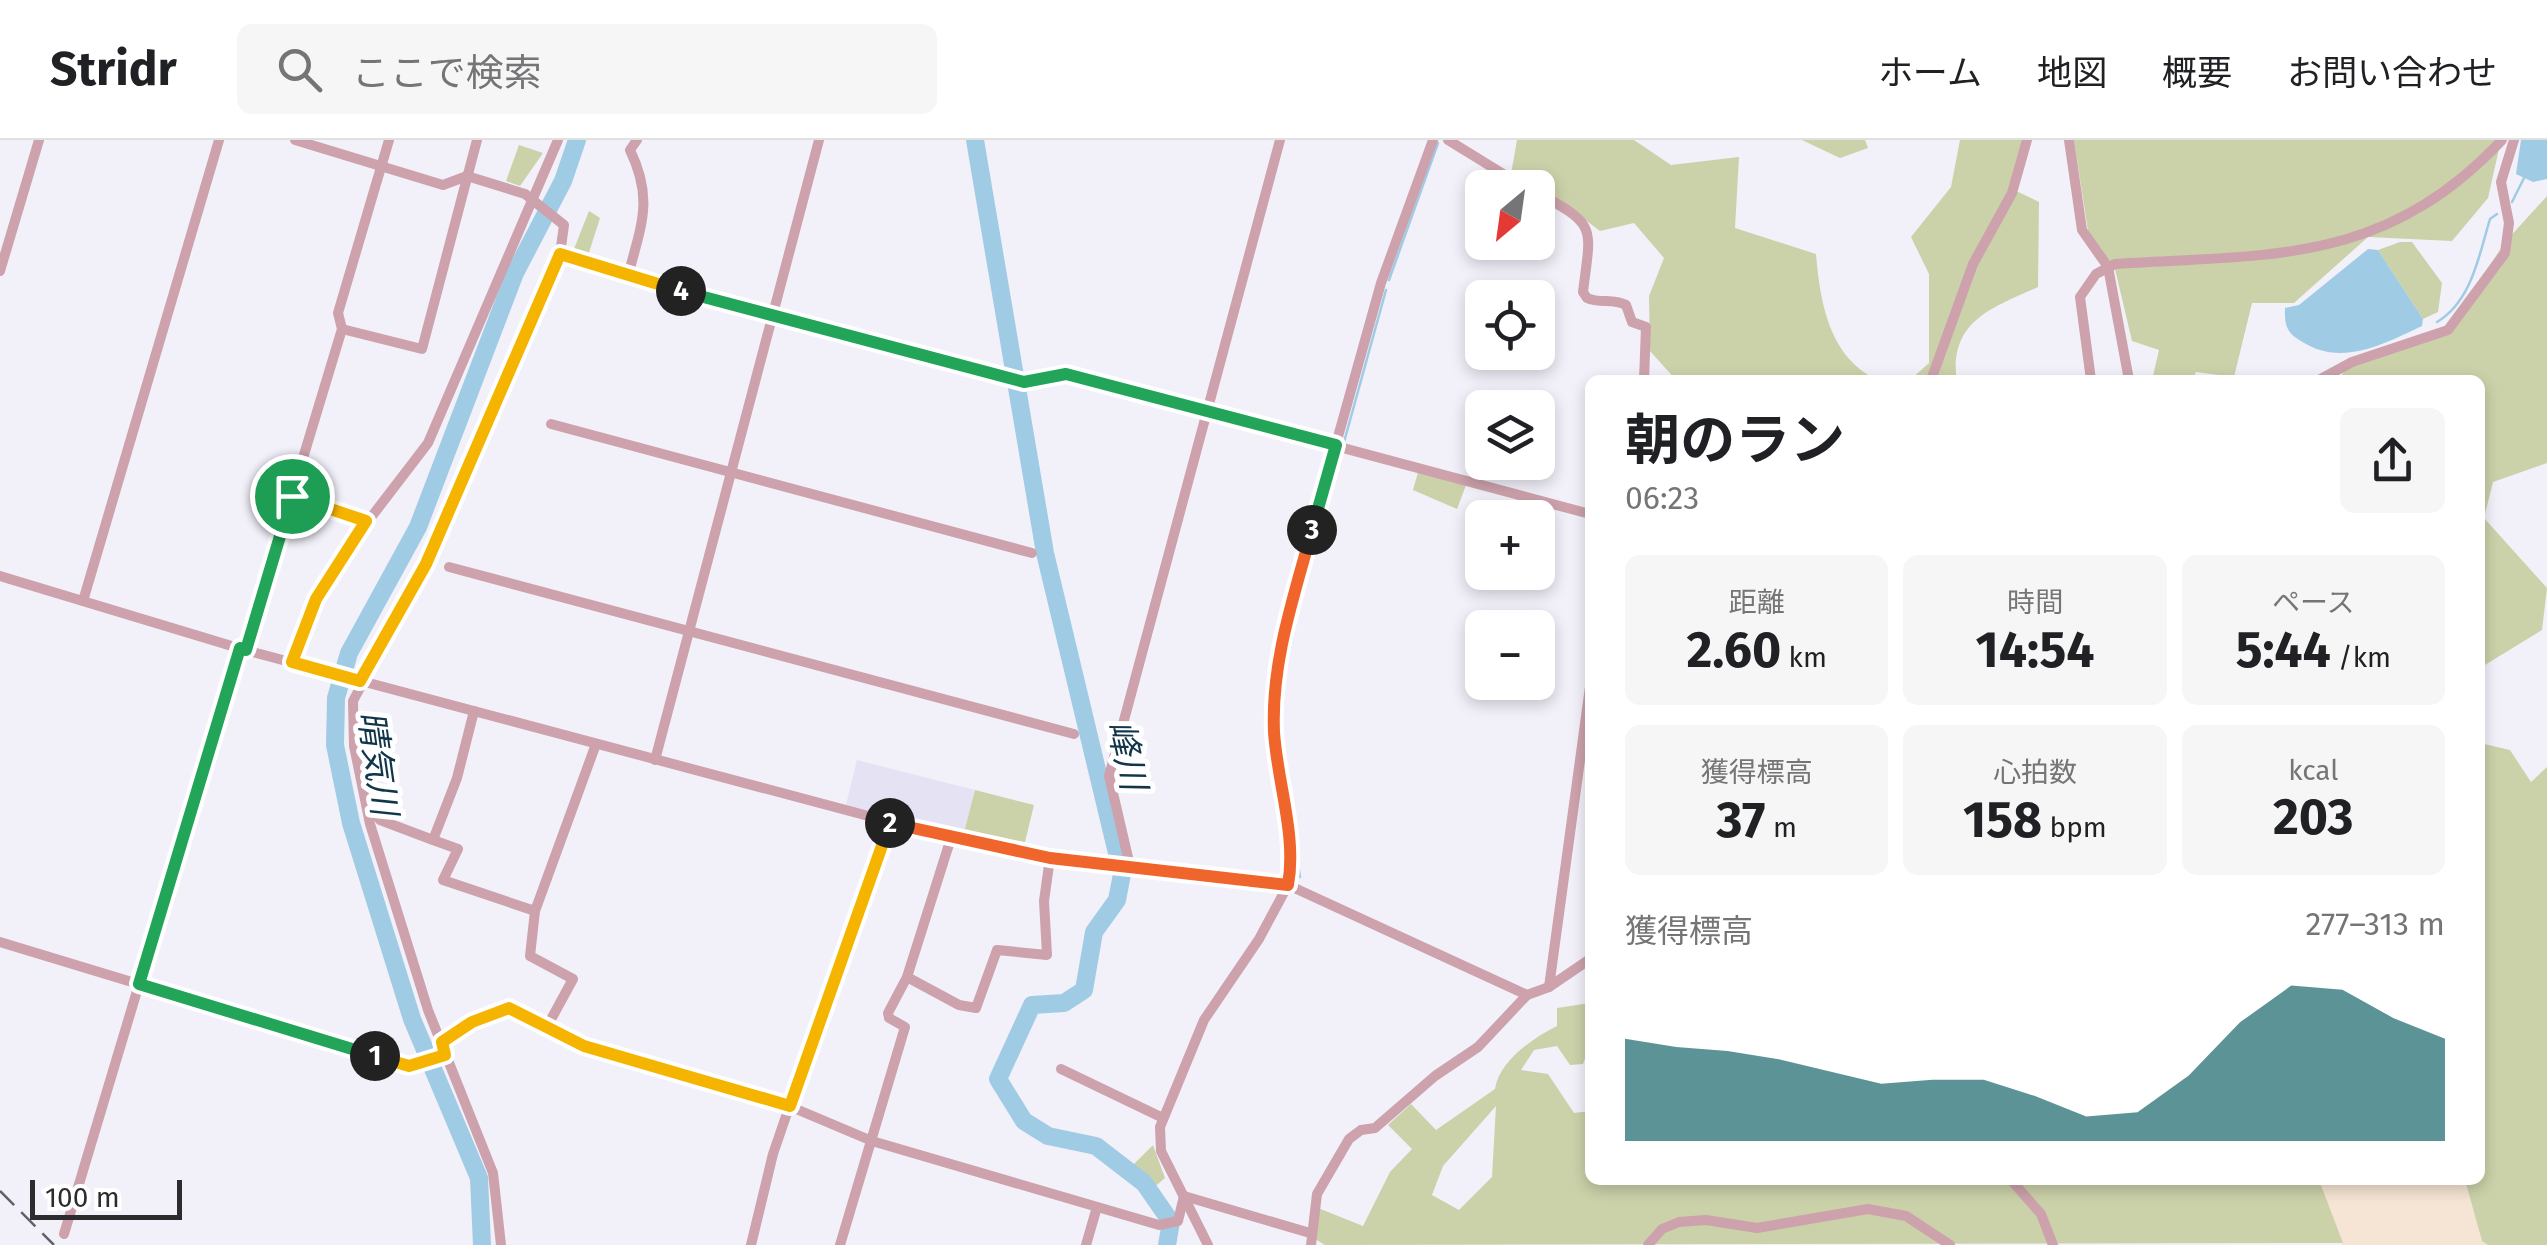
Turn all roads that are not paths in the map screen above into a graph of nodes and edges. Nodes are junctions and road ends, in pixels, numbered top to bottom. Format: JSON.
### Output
{"nodes":[{"id":1,"x":39,"y":140,"type":"edge"},
{"id":2,"x":219,"y":140,"type":"edge"},
{"id":3,"x":295,"y":140,"type":"edge"},
{"id":4,"x":389,"y":140,"type":"edge"},
{"id":5,"x":476,"y":140,"type":"edge"},
{"id":6,"x":558,"y":140,"type":"edge"},
{"id":7,"x":636,"y":140,"type":"edge"},
{"id":8,"x":820,"y":140,"type":"edge"},
{"id":9,"x":1280,"y":140,"type":"edge"},
{"id":10,"x":1433,"y":140,"type":"edge"},
{"id":11,"x":1448,"y":140,"type":"edge"},
{"id":12,"x":2028,"y":140,"type":"edge"},
{"id":13,"x":2069,"y":140,"type":"edge"},
{"id":14,"x":2502,"y":140,"type":"edge"},
{"id":15,"x":2514,"y":140,"type":"edge"},
{"id":16,"x":382,"y":166,"type":"junction"},
{"id":17,"x":1497,"y":170,"type":"edge"},
{"id":18,"x":468,"y":176,"type":"junction"},
{"id":19,"x":1555,"y":203,"type":"edge"},
{"id":20,"x":535,"y":204,"type":"junction"},
{"id":21,"x":560,"y":254,"type":"junction"},
{"id":22,"x":2108,"y":268,"type":"junction"},
{"id":23,"x":0,"y":272,"type":"edge"},
{"id":24,"x":628,"y":276,"type":"junction"},
{"id":25,"x":774,"y":315,"type":"junction"},
{"id":26,"x":342,"y":329,"type":"junction"},
{"id":27,"x":1644,"y":375,"type":"edge"},
{"id":28,"x":1934,"y":375,"type":"edge"},
{"id":29,"x":2090,"y":375,"type":"edge"},
{"id":30,"x":2128,"y":375,"type":"edge"},
{"id":31,"x":2328,"y":375,"type":"edge"},
{"id":32,"x":1206,"y":410,"type":"junction"},
{"id":33,"x":551,"y":424,"type":"dead end"},
{"id":34,"x":1336,"y":445,"type":"junction"},
{"id":35,"x":732,"y":472,"type":"junction"},
{"id":36,"x":292,"y":496,"type":"junction"},
{"id":37,"x":1585,"y":513,"type":"edge"},
{"id":38,"x":366,"y":521,"type":"junction"},
{"id":39,"x":1032,"y":553,"type":"dead end"},
{"id":40,"x":449,"y":567,"type":"dead end"},
{"id":41,"x":0,"y":576,"type":"edge"},
{"id":42,"x":83,"y":601,"type":"junction"},
{"id":43,"x":689,"y":632,"type":"junction"},
{"id":44,"x":243,"y":649,"type":"junction"},
{"id":45,"x":292,"y":662,"type":"junction"},
{"id":46,"x":360,"y":681,"type":"junction"},
{"id":47,"x":474,"y":712,"type":"junction"},
{"id":48,"x":1585,"y":724,"type":"edge"},
{"id":49,"x":1074,"y":734,"type":"dead end"},
{"id":50,"x":596,"y":744,"type":"junction"},
{"id":51,"x":655,"y":760,"type":"junction"},
{"id":52,"x":364,"y":798,"type":"junction"},
{"id":53,"x":887,"y":822,"type":"junction"},
{"id":54,"x":951,"y":838,"type":"junction"},
{"id":55,"x":432,"y":840,"type":"junction"},
{"id":56,"x":1050,"y":858,"type":"junction"},
{"id":57,"x":1130,"y":866,"type":"junction"},
{"id":58,"x":1288,"y":885,"type":"junction"},
{"id":59,"x":534,"y":911,"type":"junction"},
{"id":60,"x":0,"y":942,"type":"edge"},
{"id":61,"x":1585,"y":962,"type":"edge"},
{"id":62,"x":907,"y":977,"type":"junction"},
{"id":63,"x":139,"y":984,"type":"junction"},
{"id":64,"x":1549,"y":987,"type":"junction"},
{"id":65,"x":1527,"y":995,"type":"junction"},
{"id":66,"x":548,"y":1025,"type":"junction"},
{"id":67,"x":442,"y":1042,"type":"junction"},
{"id":68,"x":443,"y":1056,"type":"junction"},
{"id":69,"x":1061,"y":1069,"type":"dead end"},
{"id":70,"x":790,"y":1106,"type":"junction"},
{"id":71,"x":1162,"y":1118,"type":"junction"},
{"id":72,"x":872,"y":1142,"type":"junction"},
{"id":73,"x":2016,"y":1185,"type":"edge"},
{"id":74,"x":1184,"y":1196,"type":"junction"},
{"id":75,"x":1097,"y":1207,"type":"junction"},
{"id":76,"x":64,"y":1234,"type":"dead end"},
{"id":77,"x":1310,"y":1239,"type":"edge"},
{"id":78,"x":500,"y":1245,"type":"edge"},
{"id":79,"x":751,"y":1245,"type":"edge"},
{"id":80,"x":840,"y":1245,"type":"edge"},
{"id":81,"x":1086,"y":1245,"type":"edge"},
{"id":82,"x":1208,"y":1245,"type":"edge"},
{"id":83,"x":1648,"y":1245,"type":"edge"},
{"id":84,"x":1950,"y":1245,"type":"edge"},
{"id":85,"x":2053,"y":1245,"type":"edge"}],
"edges":[{"from":1,"to":23,"type":"street"},
{"from":2,"to":42,"type":"street"},
{"from":3,"to":16,"type":"street"},
{"from":4,"to":16,"type":"street"},
{"from":5,"to":18,"type":"street"},
{"from":6,"to":20,"type":"street"},
{"from":7,"to":24,"type":"street"},
{"from":8,"to":25,"type":"street"},
{"from":9,"to":32,"type":"street"},
{"from":10,"to":34,"type":"street"},
{"from":11,"to":17,"type":"street"},
{"from":12,"to":28,"type":"street"},
{"from":13,"to":22,"type":"street"},
{"from":14,"to":22,"type":"street"},
{"from":15,"to":31,"type":"street"},
{"from":16,"to":18,"type":"street"},
{"from":16,"to":26,"type":"street"},
{"from":18,"to":20,"type":"street"},
{"from":18,"to":26,"type":"street"},
{"from":19,"to":27,"type":"street"},
{"from":20,"to":21,"type":"street"},
{"from":20,"to":38,"type":"street"},
{"from":21,"to":24,"type":"street"},
{"from":21,"to":46,"type":"street"},
{"from":22,"to":29,"type":"street"},
{"from":22,"to":30,"type":"street"},
{"from":24,"to":25,"type":"street"},
{"from":25,"to":32,"type":"street"},
{"from":25,"to":35,"type":"street"},
{"from":26,"to":36,"type":"street"},
{"from":32,"to":34,"type":"street"},
{"from":32,"to":57,"type":"street"},
{"from":33,"to":35,"type":"street"},
{"from":34,"to":37,"type":"street"},
{"from":34,"to":58,"type":"street"},
{"from":35,"to":39,"type":"street"},
{"from":35,"to":43,"type":"street"},
{"from":36,"to":38,"type":"street"},
{"from":36,"to":44,"type":"street"},
{"from":38,"to":45,"type":"street"},
{"from":40,"to":43,"type":"street"},
{"from":41,"to":42,"type":"street"},
{"from":42,"to":44,"type":"street"},
{"from":43,"to":49,"type":"street"},
{"from":43,"to":51,"type":"street"},
{"from":44,"to":45,"type":"street"},
{"from":44,"to":63,"type":"street"},
{"from":45,"to":46,"type":"street"},
{"from":46,"to":47,"type":"street"},
{"from":46,"to":52,"type":"street"},
{"from":47,"to":50,"type":"street"},
{"from":47,"to":55,"type":"street"},
{"from":48,"to":64,"type":"street"},
{"from":50,"to":51,"type":"street"},
{"from":50,"to":59,"type":"street"},
{"from":51,"to":53,"type":"street"},
{"from":52,"to":55,"type":"street"},
{"from":52,"to":67,"type":"street"},
{"from":53,"to":54,"type":"street"},
{"from":53,"to":70,"type":"street"},
{"from":54,"to":56,"type":"street"},
{"from":54,"to":62,"type":"street"},
{"from":55,"to":59,"type":"street"},
{"from":56,"to":57,"type":"street"},
{"from":56,"to":62,"type":"street"},
{"from":57,"to":58,"type":"street"},
{"from":58,"to":65,"type":"street"},
{"from":58,"to":71,"type":"street"},
{"from":59,"to":66,"type":"street"},
{"from":60,"to":63,"type":"street"},
{"from":61,"to":64,"type":"street"},
{"from":62,"to":72,"type":"street"},
{"from":63,"to":68,"type":"street"},
{"from":63,"to":76,"type":"street"},
{"from":64,"to":65,"type":"street"},
{"from":65,"to":77,"type":"street"},
{"from":66,"to":67,"type":"street"},
{"from":66,"to":70,"type":"street"},
{"from":67,"to":68,"type":"street"},
{"from":68,"to":78,"type":"street"},
{"from":69,"to":71,"type":"street"},
{"from":70,"to":72,"type":"street"},
{"from":70,"to":79,"type":"street"},
{"from":71,"to":74,"type":"street"},
{"from":72,"to":75,"type":"street"},
{"from":72,"to":80,"type":"street"},
{"from":73,"to":85,"type":"street"},
{"from":74,"to":75,"type":"street"},
{"from":74,"to":77,"type":"street"},
{"from":74,"to":82,"type":"street"},
{"from":75,"to":81,"type":"street"},
{"from":83,"to":84,"type":"street"}]}
